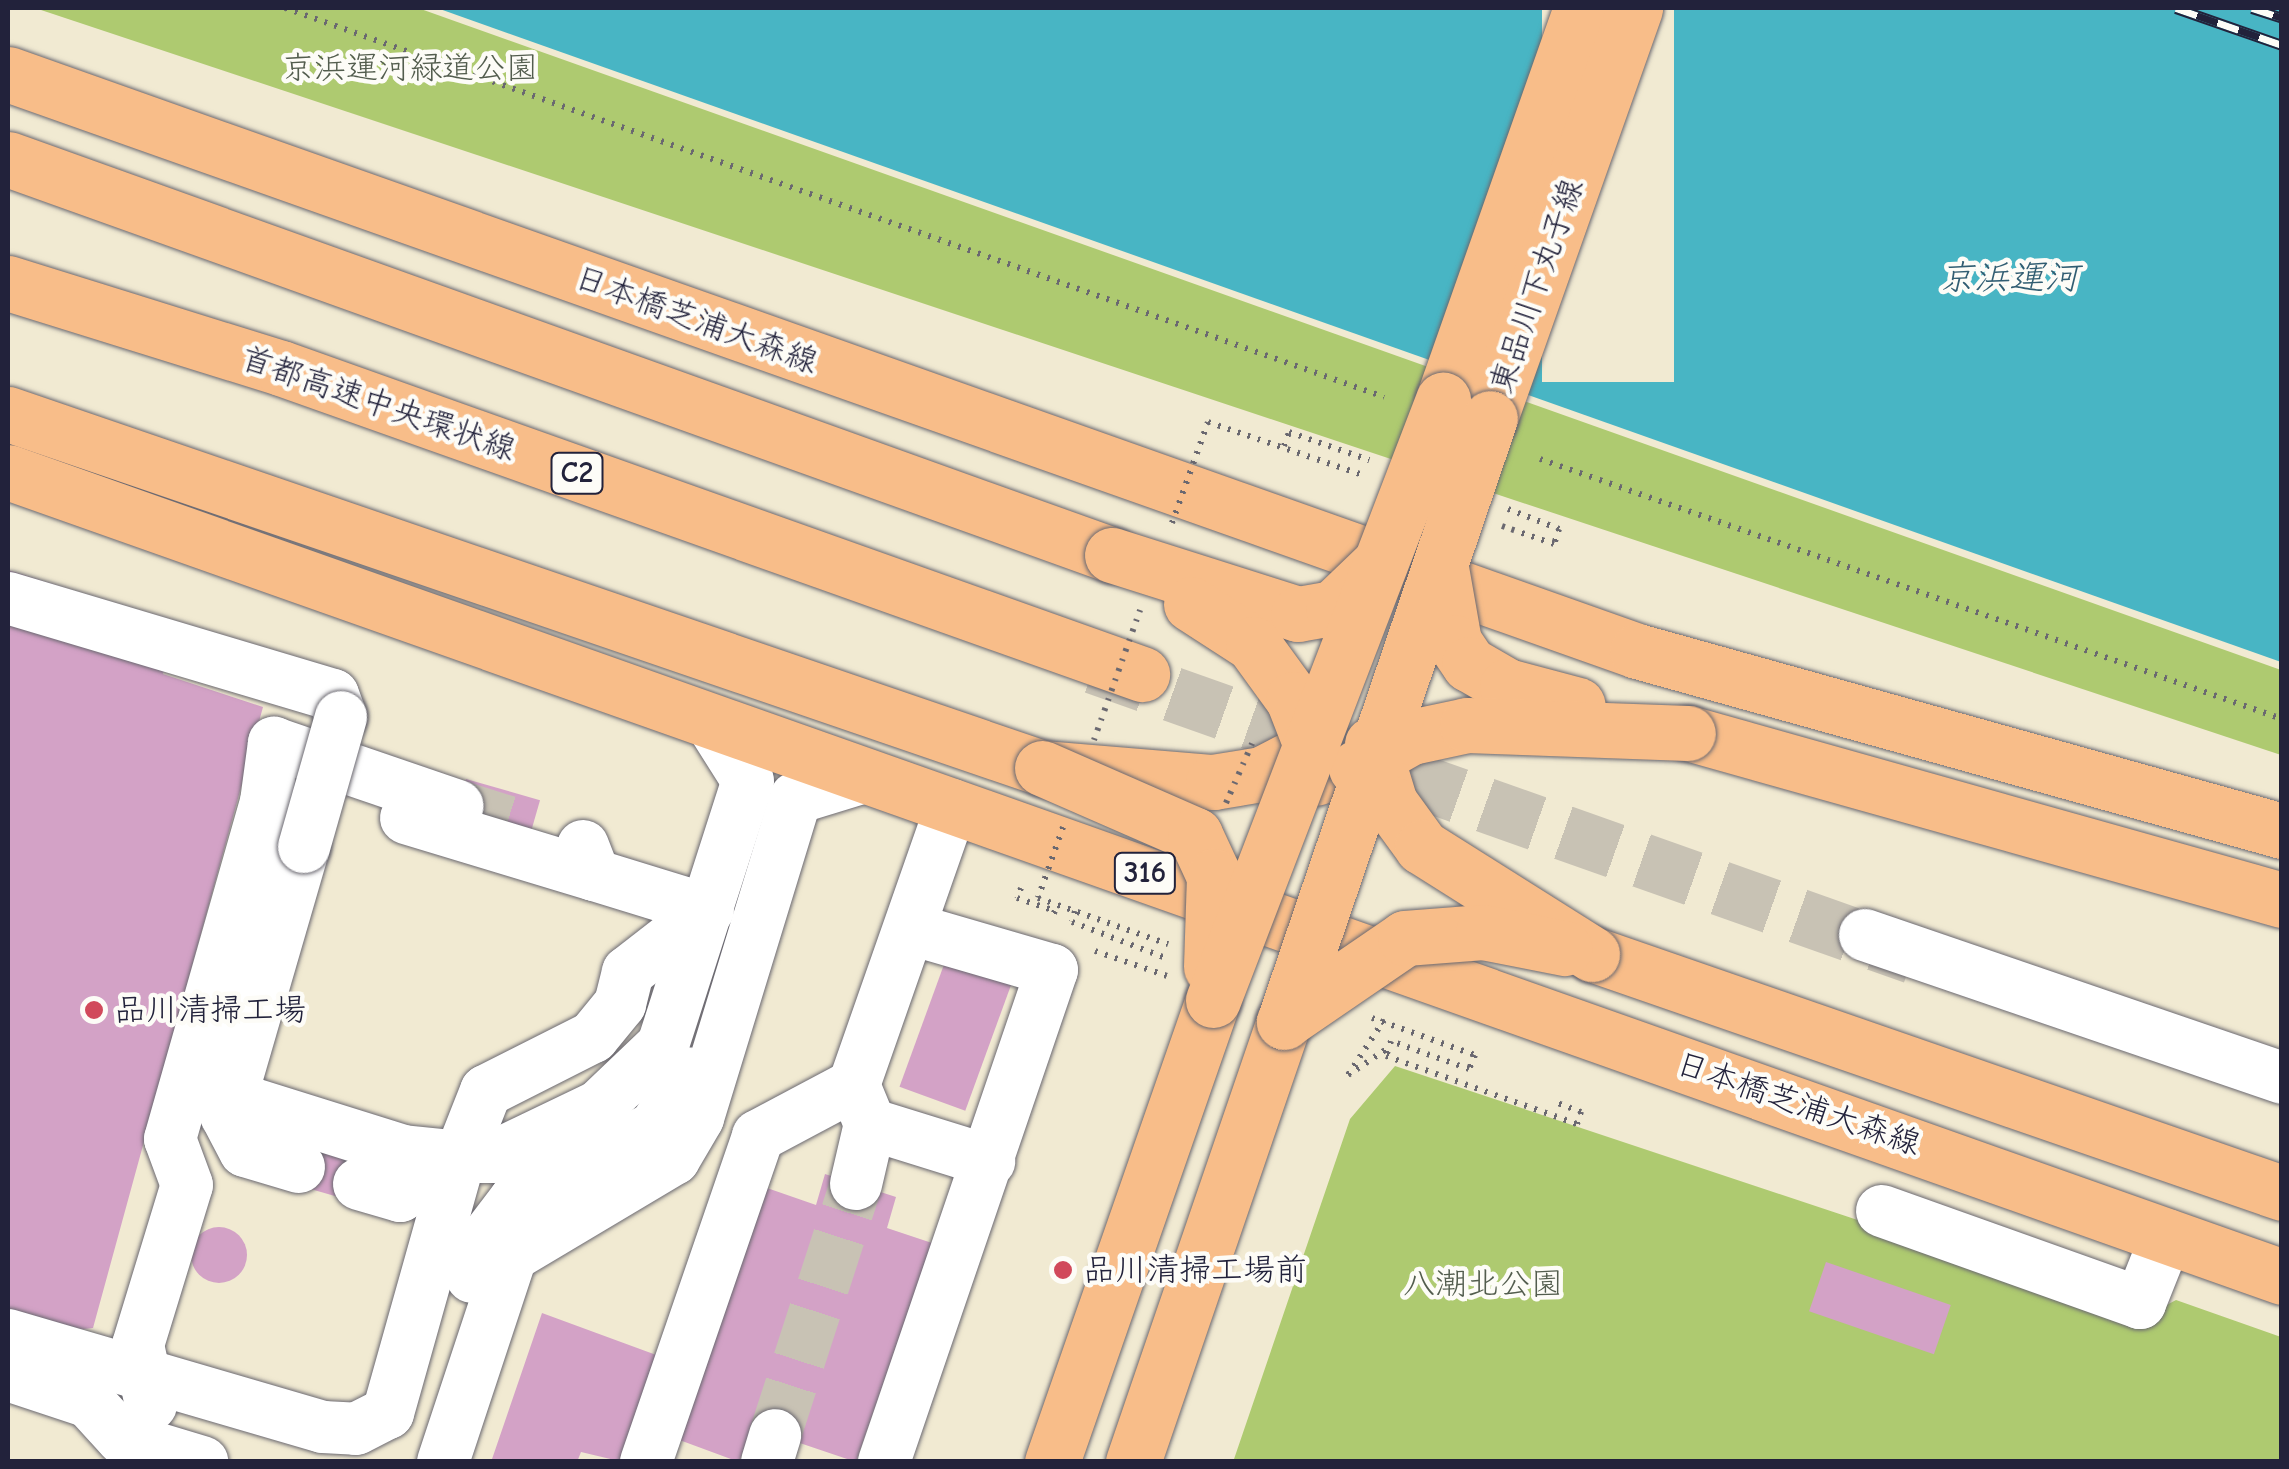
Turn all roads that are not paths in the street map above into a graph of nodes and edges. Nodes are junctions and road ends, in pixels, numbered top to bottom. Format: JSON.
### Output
{"nodes":[{"id":1,"x":1581,"y":8,"type":"edge"},
{"id":2,"x":1634,"y":8,"type":"edge"},
{"id":3,"x":8,"y":74,"type":"edge"},
{"id":4,"x":8,"y":159,"type":"edge"},
{"id":5,"x":8,"y":283,"type":"edge"},
{"id":6,"x":8,"y":414,"type":"edge"},
{"id":7,"x":8,"y":472,"type":"edge"},
{"id":8,"x":1388,"y":553,"type":"junction"},
{"id":9,"x":1112,"y":555,"type":"junction"},
{"id":10,"x":1441,"y":565,"type":"junction"},
{"id":11,"x":8,"y":598,"type":"edge"},
{"id":12,"x":1142,"y":674,"type":"tunnel mouth"},
{"id":13,"x":1362,"y":696,"type":"junction"},
{"id":14,"x":710,"y":721,"type":"junction"},
{"id":15,"x":1688,"y":733,"type":"junction"},
{"id":16,"x":1375,"y":758,"type":"junction"},
{"id":17,"x":1042,"y":768,"type":"junction"},
{"id":18,"x":1315,"y":773,"type":"junction"},
{"id":19,"x":868,"y":776,"type":"junction"},
{"id":20,"x":370,"y":782,"type":"junction"},
{"id":21,"x":458,"y":806,"type":"tunnel mouth"},
{"id":22,"x":952,"y":806,"type":"junction"},
{"id":23,"x":532,"y":828,"type":"tunnel mouth"},
{"id":24,"x":2282,"y":831,"type":"edge"},
{"id":25,"x":594,"y":874,"type":"junction"},
{"id":26,"x":2281,"y":900,"type":"edge"},
{"id":27,"x":708,"y":910,"type":"junction"},
{"id":28,"x":914,"y":930,"type":"junction"},
{"id":29,"x":1865,"y":935,"type":"tunnel mouth"},
{"id":30,"x":1592,"y":954,"type":"junction"},
{"id":31,"x":1214,"y":1000,"type":"junction"},
{"id":32,"x":730,"y":1012,"type":"junction"},
{"id":33,"x":1284,"y":1022,"type":"junction"},
{"id":34,"x":2282,"y":1078,"type":"edge"},
{"id":35,"x":231,"y":1098,"type":"junction"},
{"id":36,"x":862,"y":1105,"type":"junction"},
{"id":37,"x":460,"y":1157,"type":"junction"},
{"id":38,"x":989,"y":1160,"type":"junction"},
{"id":39,"x":299,"y":1167,"type":"dead end"},
{"id":40,"x":359,"y":1184,"type":"dead end"},
{"id":41,"x":856,"y":1184,"type":"tunnel mouth"},
{"id":42,"x":2282,"y":1192,"type":"edge"},
{"id":43,"x":1882,"y":1211,"type":"dead end"},
{"id":44,"x":2167,"y":1234,"type":"junction"},
{"id":45,"x":2282,"y":1277,"type":"edge"},
{"id":46,"x":8,"y":1335,"type":"edge"},
{"id":47,"x":140,"y":1374,"type":"junction"},
{"id":48,"x":8,"y":1375,"type":"edge"},
{"id":49,"x":202,"y":1462,"type":"edge"},
{"id":50,"x":312,"y":1462,"type":"edge"},
{"id":51,"x":415,"y":1462,"type":"edge"},
{"id":52,"x":443,"y":1462,"type":"edge"},
{"id":53,"x":646,"y":1462,"type":"edge"},
{"id":54,"x":884,"y":1462,"type":"edge"},
{"id":55,"x":1052,"y":1462,"type":"edge"},
{"id":56,"x":1133,"y":1462,"type":"edge"}],
"edges":[{"from":1,"to":8,"type":"main road","name":"東品川下丸子線","bridge":true},
{"from":2,"to":10,"type":"main road","name":"東品川下丸子線","bridge":true},
{"from":3,"to":24,"type":"main road","name":"日本橋芝浦大森線"},
{"from":4,"to":9,"type":"main road"},
{"from":5,"to":12,"type":"main road","name":"首都高速中央環状線","number":"C2"},
{"from":6,"to":17,"type":"main road"},
{"from":7,"to":14,"type":"main road","name":"日本橋芝浦大森線","number":"316"},
{"from":8,"to":9,"type":"main road","bridge":true},
{"from":8,"to":13,"type":"main road"},
{"from":8,"to":18,"type":"main road","bridge":true},
{"from":9,"to":18,"type":"main road","bridge":true},
{"from":10,"to":13,"type":"main road","bridge":true},
{"from":10,"to":15,"type":"main road","bridge":true},
{"from":10,"to":16,"type":"main road","bridge":true},
{"from":11,"to":35,"type":"lane","bridge":true},
{"from":13,"to":16,"type":"main road"},
{"from":13,"to":18,"type":"main road"},
{"from":14,"to":19,"type":"main road","name":"日本橋芝浦大森線","number":"316"},
{"from":14,"to":27,"type":"lane"},
{"from":15,"to":16,"type":"main road","bridge":true},
{"from":15,"to":26,"type":"main road"},
{"from":16,"to":18,"type":"main road","bridge":true},
{"from":16,"to":30,"type":"main road","bridge":true},
{"from":16,"to":33,"type":"main road","bridge":true},
{"from":17,"to":18,"type":"main road","bridge":true},
{"from":17,"to":31,"type":"main road","bridge":true},
{"from":18,"to":31,"type":"main road"},
{"from":18,"to":33,"type":"main road","bridge":true},
{"from":19,"to":22,"type":"main road","name":"日本橋芝浦大森線","number":"316"},
{"from":19,"to":32,"type":"lane"},
{"from":20,"to":21,"type":"lane"},
{"from":20,"to":25,"type":"lane"},
{"from":20,"to":47,"type":"lane"},
{"from":22,"to":28,"type":"lane"},
{"from":22,"to":44,"type":"main road","name":"日本橋芝浦大森線","number":"316"},
{"from":23,"to":25,"type":"lane"},
{"from":25,"to":27,"type":"lane"},
{"from":27,"to":37,"type":"lane"},
{"from":27,"to":37,"type":"lane"},
{"from":28,"to":36,"type":"lane"},
{"from":28,"to":38,"type":"lane"},
{"from":29,"to":34,"type":"lane"},
{"from":30,"to":33,"type":"main road","bridge":true},
{"from":30,"to":42,"type":"main road"},
{"from":31,"to":55,"type":"main road"},
{"from":32,"to":51,"type":"lane"},
{"from":32,"to":52,"type":"lane"},
{"from":33,"to":56,"type":"main road"},
{"from":35,"to":37,"type":"lane"},
{"from":35,"to":39,"type":"lane"},
{"from":36,"to":38,"type":"lane"},
{"from":36,"to":41,"type":"lane"},
{"from":36,"to":53,"type":"lane"},
{"from":37,"to":40,"type":"lane"},
{"from":37,"to":47,"type":"lane"},
{"from":38,"to":54,"type":"lane"},
{"from":43,"to":44,"type":"lane"},
{"from":44,"to":45,"type":"main road","name":"日本橋芝浦大森線","number":"316"},
{"from":46,"to":47,"type":"lane"},
{"from":47,"to":50,"type":"lane"},
{"from":48,"to":49,"type":"lane"}]}
